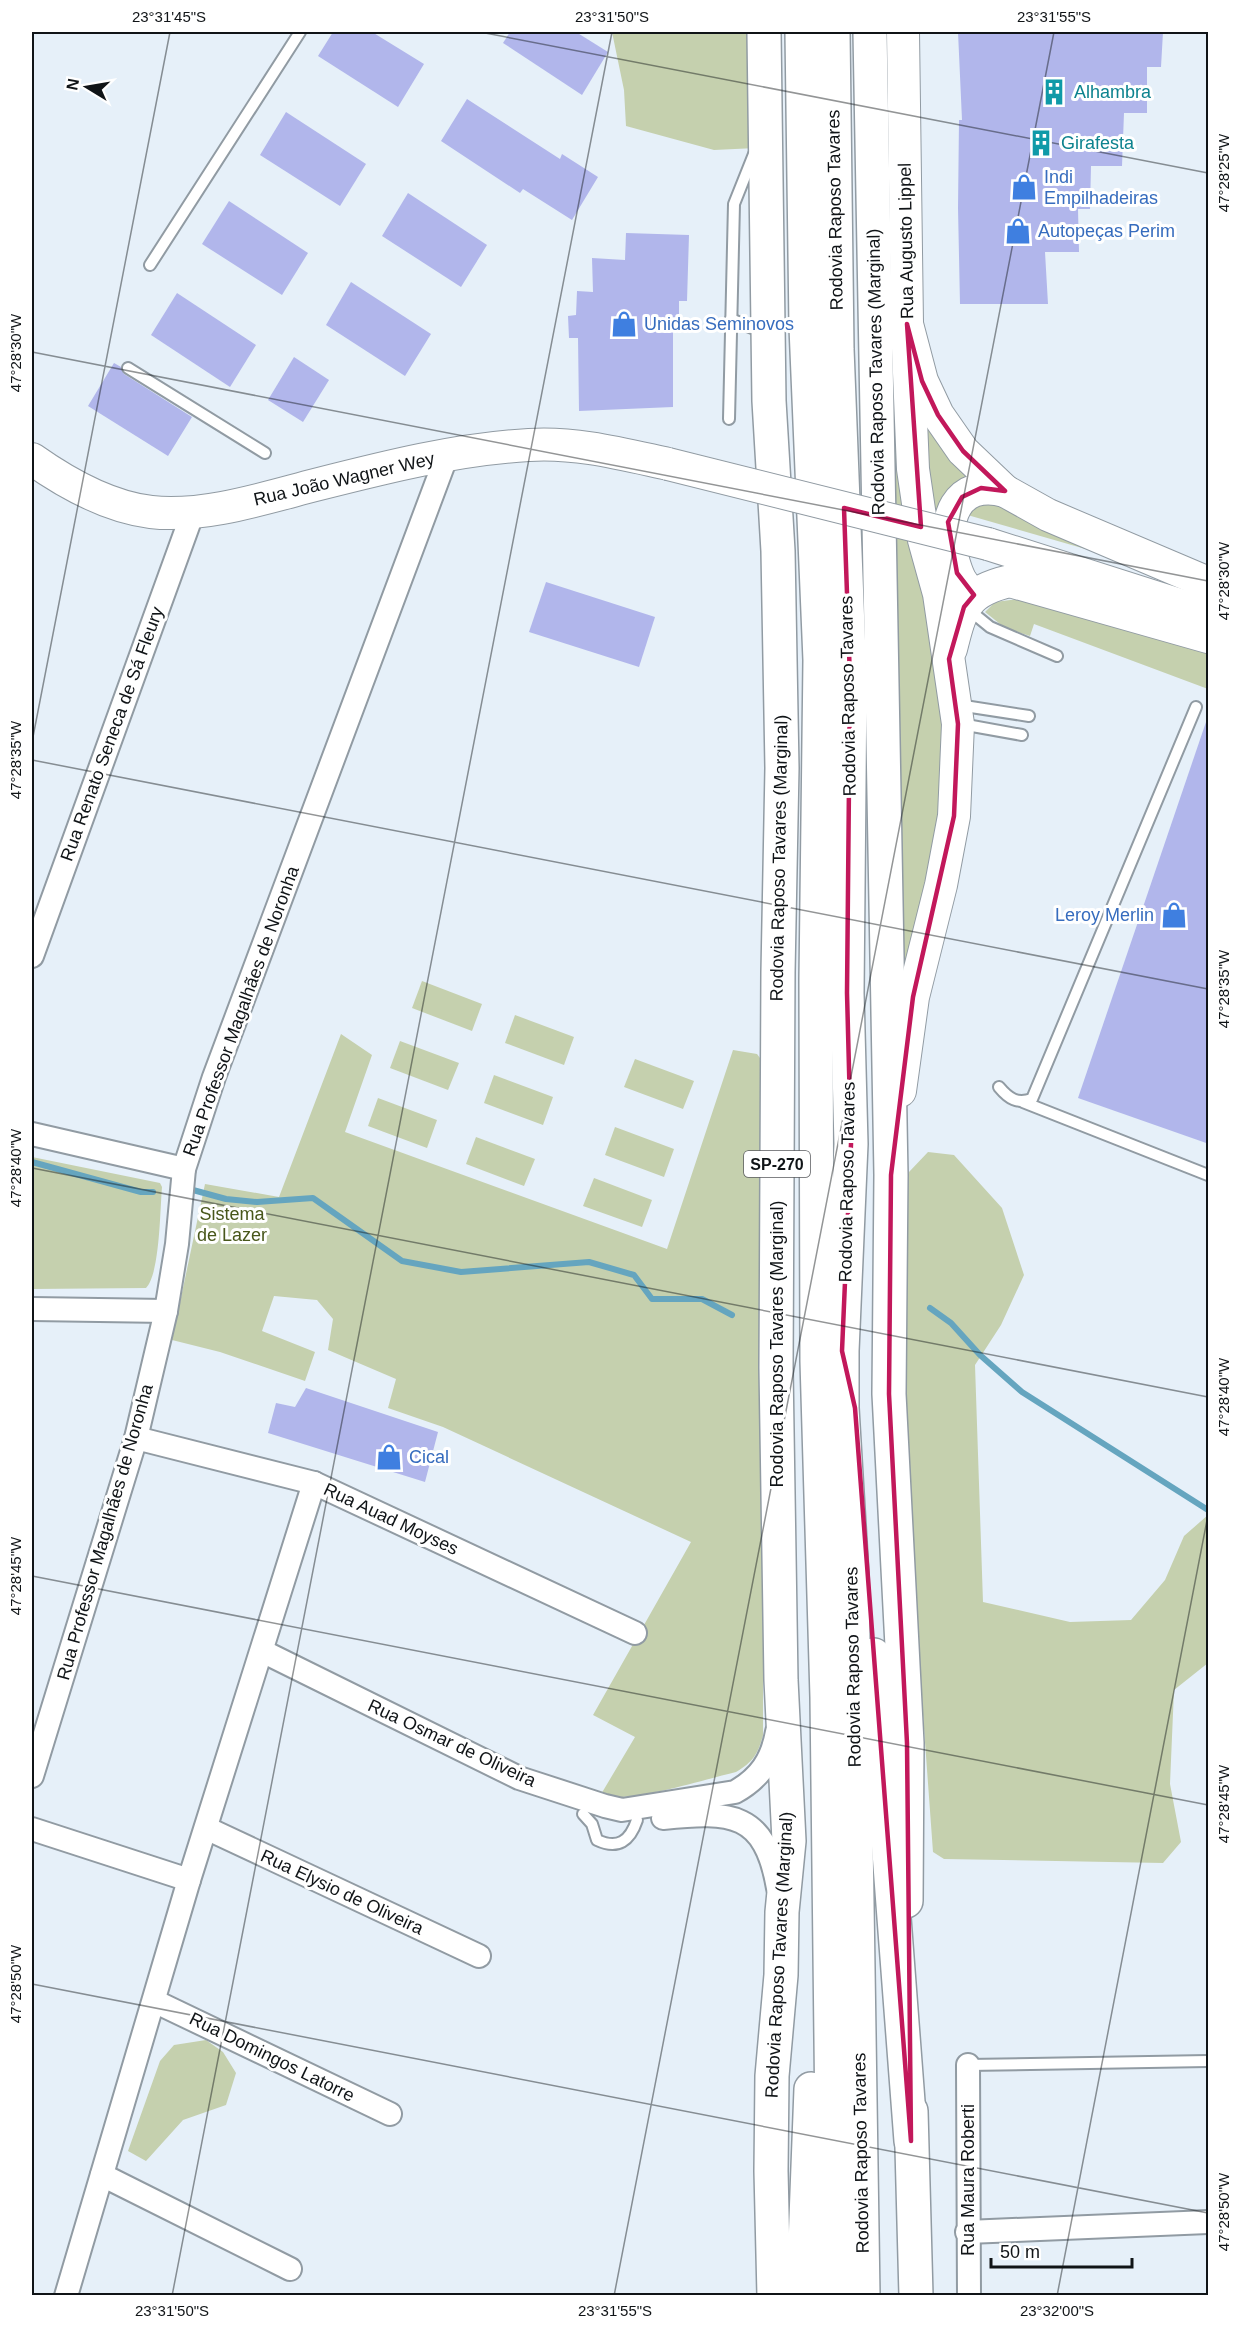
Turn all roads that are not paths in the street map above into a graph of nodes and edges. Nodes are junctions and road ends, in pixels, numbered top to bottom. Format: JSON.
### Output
{"nodes":[{"id":1,"x":300,"y":32,"type":"edge"},
{"id":2,"x":764,"y":32,"type":"edge"},
{"id":3,"x":802,"y":32,"type":"edge"},
{"id":4,"x":833,"y":32,"type":"edge"},
{"id":5,"x":870,"y":32,"type":"edge"},
{"id":6,"x":903,"y":32,"type":"edge"},
{"id":7,"x":765,"y":126,"type":"junction"},
{"id":8,"x":150,"y":265,"type":"dead end"},
{"id":9,"x":731,"y":319,"type":"junction"},
{"id":10,"x":907,"y":324,"type":"junction"},
{"id":11,"x":768,"y":335,"type":"junction"},
{"id":12,"x":128,"y":368,"type":"dead end"},
{"id":13,"x":729,"y":419,"type":"dead end"},
{"id":14,"x":265,"y":453,"type":"dead end"},
{"id":15,"x":447,"y":455,"type":"junction"},
{"id":16,"x":32,"y":459,"type":"edge"},
{"id":17,"x":404,"y":464,"type":"junction"},
{"id":18,"x":1005,"y":491,"type":"junction"},
{"id":19,"x":430,"y":503,"type":"junction"},
{"id":20,"x":193,"y":512,"type":"junction"},
{"id":21,"x":995,"y":546,"type":"junction"},
{"id":22,"x":1209,"y":585,"type":"edge"},
{"id":23,"x":969,"y":601,"type":"junction"},
{"id":24,"x":1209,"y":614,"type":"edge"},
{"id":25,"x":1209,"y":637,"type":"edge"},
{"id":26,"x":1058,"y":656,"type":"dead end"},
{"id":27,"x":949,"y":659,"type":"junction"},
{"id":28,"x":1196,"y":707,"type":"dead end"},
{"id":29,"x":956,"y":714,"type":"junction"},
{"id":30,"x":1029,"y":716,"type":"dead end"},
{"id":31,"x":1022,"y":735,"type":"dead end"},
{"id":32,"x":32,"y":956,"type":"edge"},
{"id":33,"x":999,"y":1087,"type":"dead end"},
{"id":34,"x":1023,"y":1102,"type":"junction"},
{"id":35,"x":32,"y":1134,"type":"edge"},
{"id":36,"x":184,"y":1169,"type":"junction"},
{"id":37,"x":1209,"y":1174,"type":"edge"},
{"id":38,"x":891,"y":1175,"type":"junction"},
{"id":39,"x":32,"y":1309,"type":"edge"},
{"id":40,"x":166,"y":1311,"type":"junction"},
{"id":41,"x":842,"y":1351,"type":"junction"},
{"id":42,"x":136,"y":1437,"type":"junction"},
{"id":43,"x":314,"y":1483,"type":"junction"},
{"id":44,"x":635,"y":1633,"type":"dead end"},
{"id":45,"x":262,"y":1651,"type":"junction"},
{"id":46,"x":781,"y":1680,"type":"junction"},
{"id":47,"x":32,"y":1776,"type":"edge"},
{"id":48,"x":519,"y":1778,"type":"junction"},
{"id":49,"x":206,"y":1828,"type":"junction"},
{"id":50,"x":32,"y":1829,"type":"edge"},
{"id":51,"x":829,"y":1839,"type":"junction"},
{"id":52,"x":189,"y":1880,"type":"junction"},
{"id":53,"x":782,"y":1912,"type":"junction"},
{"id":54,"x":479,"y":1956,"type":"dead end"},
{"id":55,"x":154,"y":2001,"type":"junction"},
{"id":56,"x":1209,"y":2061,"type":"edge"},
{"id":57,"x":968,"y":2065,"type":"joint"},
{"id":58,"x":390,"y":2114,"type":"dead end"},
{"id":59,"x":911,"y":2141,"type":"junction"},
{"id":60,"x":102,"y":2175,"type":"junction"},
{"id":61,"x":1209,"y":2222,"type":"edge"},
{"id":62,"x":968,"y":2232,"type":"junction"},
{"id":63,"x":290,"y":2269,"type":"dead end"},
{"id":64,"x":66,"y":2295,"type":"edge"},
{"id":65,"x":774,"y":2295,"type":"edge"},
{"id":66,"x":803,"y":2295,"type":"edge"},
{"id":67,"x":834,"y":2295,"type":"edge"},
{"id":68,"x":863,"y":2295,"type":"edge"},
{"id":69,"x":916,"y":2295,"type":"edge"},
{"id":70,"x":969,"y":2295,"type":"edge"}],
"edges":[{"from":1,"to":8,"type":"lane"},
{"from":2,"to":7,"type":"highway","name":"Rodovia Raposo Tavares (Marginal)","number":"SP-270"},
{"from":3,"to":51,"type":"highway","name":"Rodovia Raposo Tavares","number":"SP-270"},
{"from":4,"to":41,"type":"highway","name":"Rodovia Raposo Tavares"},
{"from":5,"to":38,"type":"highway","name":"Rodovia Raposo Tavares (Marginal)"},
{"from":6,"to":10,"type":"main road","name":"Rua Augusto Lippel"},
{"from":7,"to":9,"type":"lane"},
{"from":7,"to":11,"type":"highway","name":"Rodovia Raposo Tavares (Marginal)","number":"SP-270"},
{"from":9,"to":11,"type":"lane"},
{"from":9,"to":13,"type":"lane"},
{"from":10,"to":18,"type":"main road","name":"Rua Augusto Lippel"},
{"from":10,"to":27,"type":"main road"},
{"from":11,"to":46,"type":"highway","name":"Rodovia Raposo Tavares (Marginal)","number":"SP-270"},
{"from":12,"to":14,"type":"lane"},
{"from":15,"to":17,"type":"main road","name":"Rua João Wagner Wey"},
{"from":15,"to":19,"type":"street","name":"Rua Professor Magalhães de Noronha"},
{"from":15,"to":21,"type":"main road","name":"Rua João Wagner Wey","bridge":true},
{"from":16,"to":20,"type":"main road","name":"Rua João Wagner Wey"},
{"from":17,"to":19,"type":"street"},
{"from":17,"to":20,"type":"main road","name":"Rua João Wagner Wey"},
{"from":18,"to":22,"type":"main road","name":"Rua Augusto Lippel"},
{"from":18,"to":23,"type":"main road","name":"Rua Augusto Lippel"},
{"from":19,"to":36,"type":"street","name":"Rua Professor Magalhães de Noronha"},
{"from":20,"to":32,"type":"street","name":"Rua Renato Seneca de Sá Fleury"},
{"from":21,"to":22,"type":"main road","name":"Rua Augusto Lippel"},
{"from":21,"to":24,"type":"main road"},
{"from":23,"to":25,"type":"main road"},
{"from":23,"to":26,"type":"lane"},
{"from":23,"to":27,"type":"main road"},
{"from":27,"to":29,"type":"main road"},
{"from":28,"to":34,"type":"lane"},
{"from":29,"to":30,"type":"lane"},
{"from":29,"to":31,"type":"lane"},
{"from":29,"to":38,"type":"main road"},
{"from":33,"to":34,"type":"lane"},
{"from":34,"to":37,"type":"lane"},
{"from":35,"to":36,"type":"street"},
{"from":36,"to":40,"type":"street","name":"Rua Professor Magalhães de Noronha"},
{"from":38,"to":59,"type":"highway","name":"Rodovia Raposo Tavares (Marginal)"},
{"from":39,"to":40,"type":"street"},
{"from":40,"to":42,"type":"street","name":"Rua Professor Magalhães de Noronha"},
{"from":41,"to":59,"type":"highway"},
{"from":41,"to":68,"type":"highway","name":"Rodovia Raposo Tavares"},
{"from":42,"to":43,"type":"street","name":"Rua Auad Moyses"},
{"from":42,"to":47,"type":"street","name":"Rua Professor Magalhães de Noronha"},
{"from":43,"to":44,"type":"street","name":"Rua Auad Moyses"},
{"from":43,"to":45,"type":"street"},
{"from":45,"to":48,"type":"street","name":"Rua Osmar de Oliveira"},
{"from":45,"to":49,"type":"street"},
{"from":46,"to":48,"type":"street","name":"Rua Osmar de Oliveira"},
{"from":46,"to":53,"type":"highway","name":"Rodovia Raposo Tavares (Marginal)","number":"SP-270"},
{"from":48,"to":53,"type":"street"},
{"from":49,"to":52,"type":"street"},
{"from":49,"to":54,"type":"street","name":"Rua Elysio de Oliveira"},
{"from":50,"to":52,"type":"street"},
{"from":51,"to":66,"type":"highway"},
{"from":51,"to":67,"type":"highway","name":"Rodovia Raposo Tavares","number":"SP-270"},
{"from":52,"to":55,"type":"street"},
{"from":53,"to":65,"type":"highway","name":"Rodovia Raposo Tavares (Marginal)","number":"SP-270"},
{"from":55,"to":58,"type":"street","name":"Rua Domingos Latorre"},
{"from":55,"to":60,"type":"street"},
{"from":56,"to":57,"type":"lane"},
{"from":57,"to":62,"type":"street","name":"Rua Maura Roberti"},
{"from":59,"to":69,"type":"highway","name":"Rodovia Raposo Tavares (Marginal)"},
{"from":60,"to":63,"type":"street"},
{"from":60,"to":64,"type":"street"},
{"from":61,"to":62,"type":"street"},
{"from":62,"to":70,"type":"street","name":"Rua Maura Roberti"}]}
